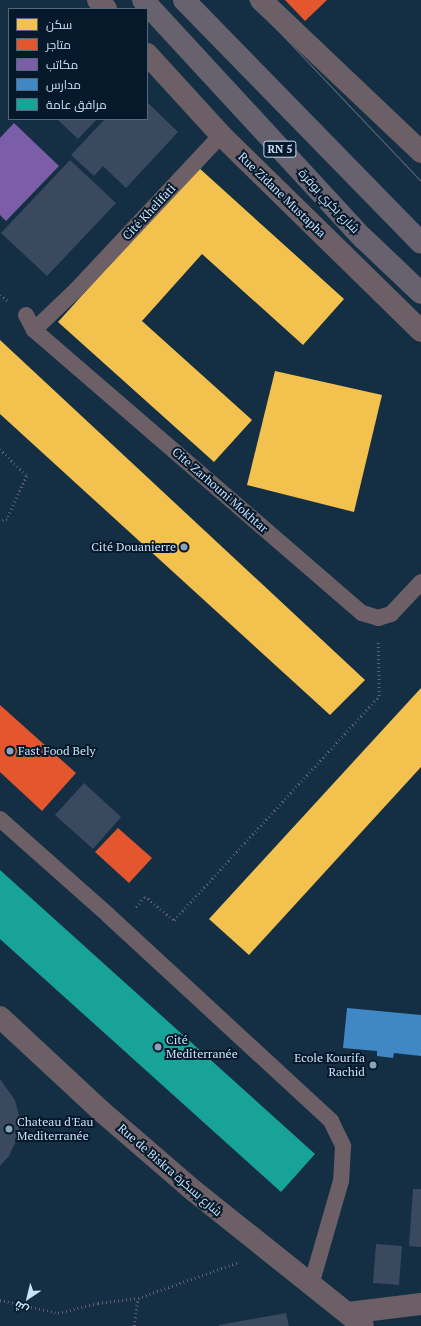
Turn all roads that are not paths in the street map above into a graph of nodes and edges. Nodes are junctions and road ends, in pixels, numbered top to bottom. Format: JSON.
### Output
{"nodes":[{"id":1,"x":98,"y":0,"type":"edge"},
{"id":2,"x":143,"y":0,"type":"edge"},
{"id":3,"x":184,"y":0,"type":"edge"},
{"id":4,"x":261,"y":0,"type":"edge"},
{"id":5,"x":105,"y":8,"type":"edge"},
{"id":6,"x":148,"y":55,"type":"edge"},
{"id":7,"x":221,"y":135,"type":"junction"},
{"id":8,"x":421,"y":152,"type":"edge"},
{"id":9,"x":421,"y":243,"type":"edge"},
{"id":10,"x":421,"y":293,"type":"edge"},
{"id":11,"x":26,"y":315,"type":"dead end"},
{"id":12,"x":34,"y":330,"type":"junction"},
{"id":13,"x":421,"y":330,"type":"edge"},
{"id":14,"x":421,"y":582,"type":"edge"},
{"id":15,"x":0,"y":819,"type":"edge"},
{"id":16,"x":0,"y":1018,"type":"edge"},
{"id":17,"x":311,"y":1285,"type":"junction"},
{"id":18,"x":421,"y":1304,"type":"edge"},
{"id":19,"x":352,"y":1322,"type":"edge"}],
"edges":[{"from":1,"to":5,"type":"street"},
{"from":2,"to":10,"type":"highway","name":"شارع بكري بوقرة","number":"RN 5"},
{"from":3,"to":9,"type":"highway","number":"RN 5"},
{"from":4,"to":8,"type":"street"},
{"from":6,"to":7,"type":"street","name":"Rue Zidane Mustapha"},
{"from":7,"to":12,"type":"lane","name":"Cité Khelifati"},
{"from":7,"to":13,"type":"street","name":"Rue Zidane Mustapha"},
{"from":11,"to":12,"type":"lane","name":"Cite Zarhouni Mokhtar"},
{"from":12,"to":14,"type":"lane","name":"Cite Zarhouni Mokhtar"},
{"from":15,"to":17,"type":"lane"},
{"from":16,"to":17,"type":"street","name":"Rue de Biskra شارع بسكرة"},
{"from":17,"to":19,"type":"street","name":"Rue de Biskra شارع بسكرة"},
{"from":18,"to":19,"type":"street"}]}
